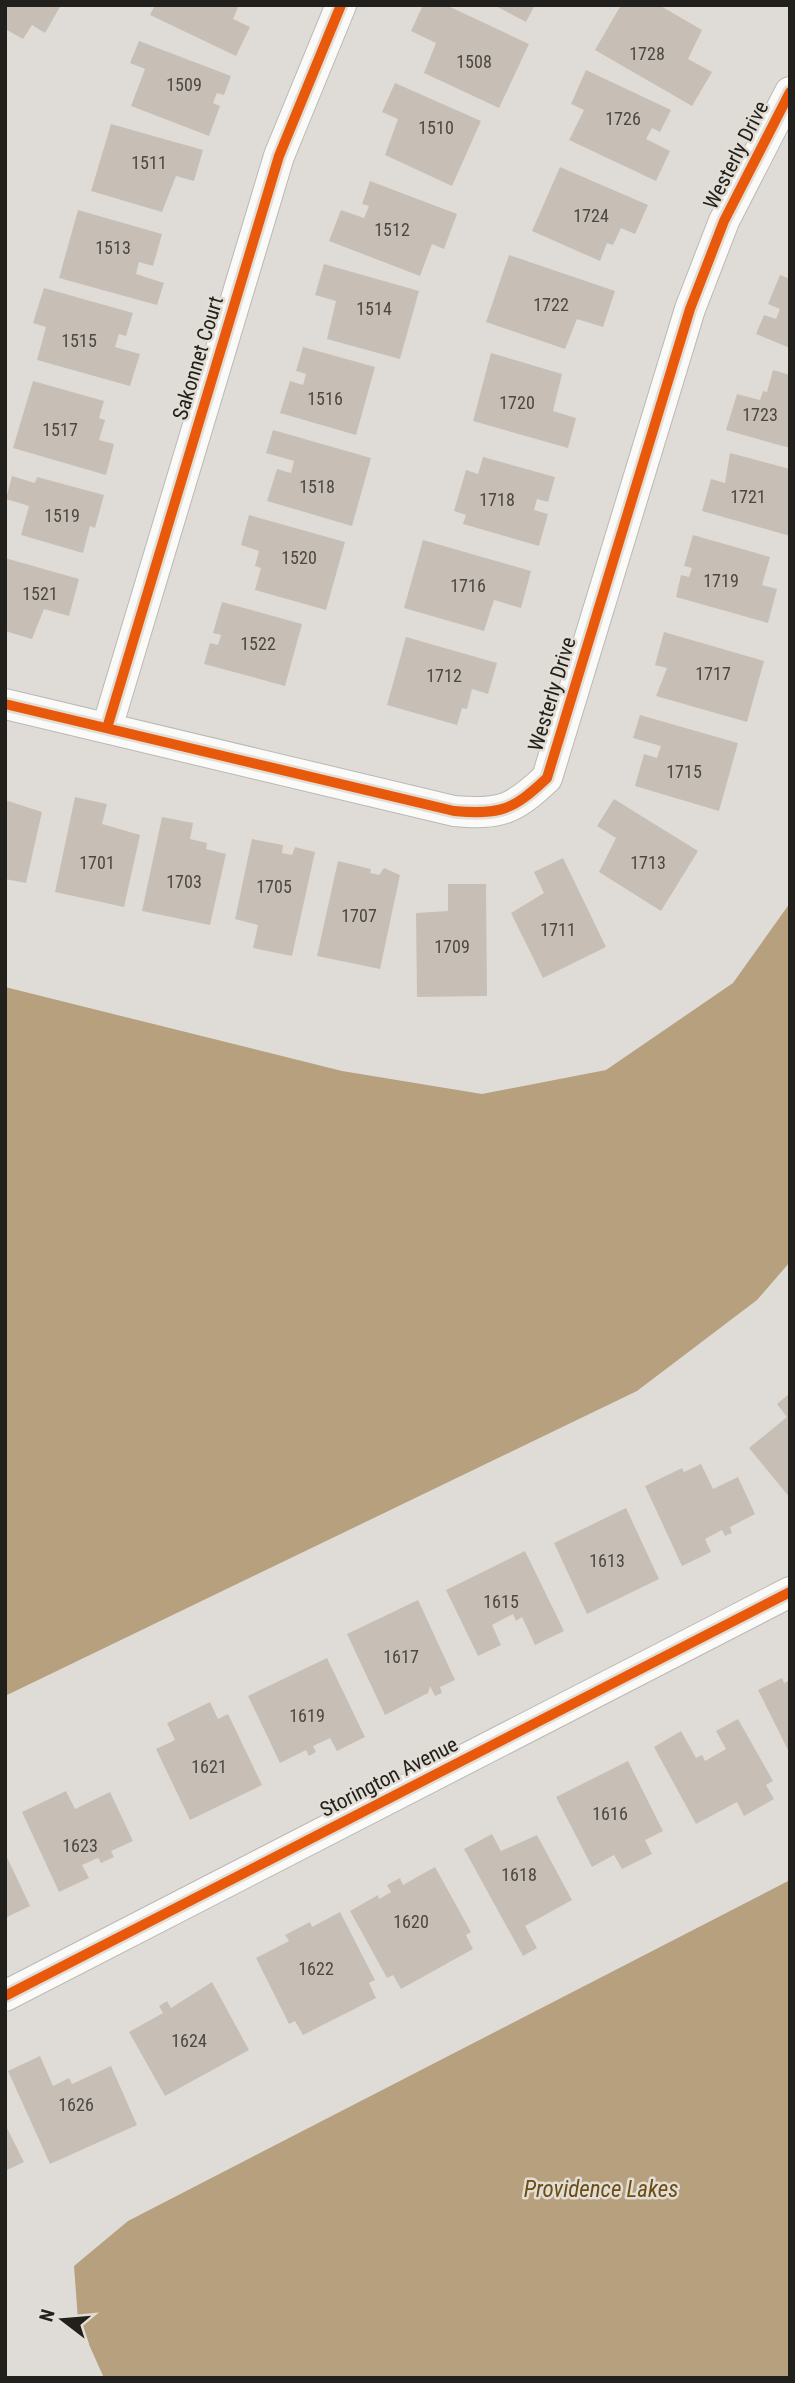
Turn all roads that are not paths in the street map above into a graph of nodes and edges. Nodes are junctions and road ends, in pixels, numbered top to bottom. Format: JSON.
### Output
{"nodes":[{"id":1,"x":341,"y":5,"type":"edge"},
{"id":2,"x":790,"y":92,"type":"edge"},
{"id":3,"x":5,"y":704,"type":"edge"},
{"id":4,"x":107,"y":728,"type":"junction"},
{"id":5,"x":790,"y":1592,"type":"edge"},
{"id":6,"x":5,"y":1996,"type":"edge"}],
"edges":[{"from":1,"to":4,"type":"street","name":"Sakonnet Court"},
{"from":2,"to":4,"type":"street","name":"Westerly Drive"},
{"from":3,"to":4,"type":"street","name":"Westerly Drive"},
{"from":5,"to":6,"type":"street","name":"Storington Avenue"}]}
